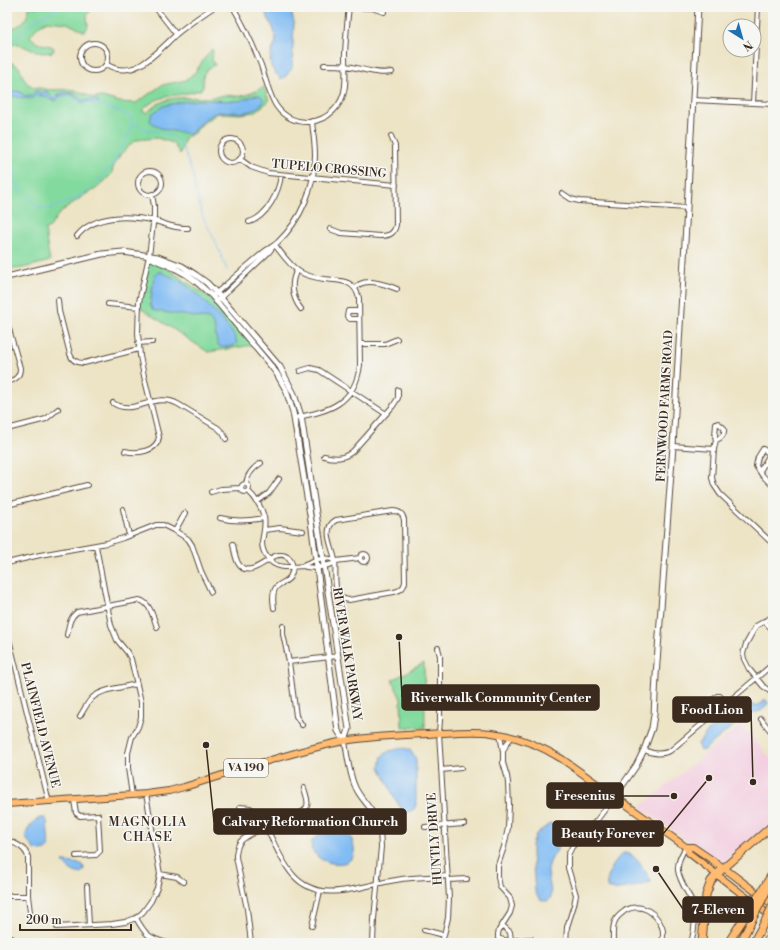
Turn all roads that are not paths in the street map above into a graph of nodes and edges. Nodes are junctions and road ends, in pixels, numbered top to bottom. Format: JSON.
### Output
{"nodes":[{"id":1,"x":155,"y":7,"type":"edge"},
{"id":2,"x":214,"y":7,"type":"edge"},
{"id":3,"x":233,"y":7,"type":"edge"},
{"id":4,"x":349,"y":7,"type":"edge"},
{"id":5,"x":698,"y":7,"type":"edge"},
{"id":6,"x":758,"y":7,"type":"edge"},
{"id":7,"x":384,"y":12,"type":"dead end"},
{"id":8,"x":176,"y":34,"type":"junction"},
{"id":9,"x":106,"y":64,"type":"junction"},
{"id":10,"x":324,"y":65,"type":"dead end"},
{"id":11,"x":345,"y":66,"type":"junction"},
{"id":12,"x":392,"y":72,"type":"dead end"},
{"id":13,"x":693,"y":100,"type":"junction"},
{"id":14,"x":753,"y":103,"type":"junction"},
{"id":15,"x":773,"y":104,"type":"edge"},
{"id":16,"x":312,"y":121,"type":"junction"},
{"id":17,"x":392,"y":136,"type":"dead end"},
{"id":18,"x":240,"y":159,"type":"junction"},
{"id":19,"x":281,"y":175,"type":"junction"},
{"id":20,"x":312,"y":177,"type":"junction"},
{"id":21,"x":396,"y":185,"type":"junction"},
{"id":22,"x":562,"y":193,"type":"dead end"},
{"id":23,"x":152,"y":194,"type":"junction"},
{"id":24,"x":687,"y":208,"type":"junction"},
{"id":25,"x":154,"y":221,"type":"junction"},
{"id":26,"x":249,"y":222,"type":"dead end"},
{"id":27,"x":188,"y":228,"type":"dead end"},
{"id":28,"x":330,"y":229,"type":"dead end"},
{"id":29,"x":77,"y":236,"type":"dead end"},
{"id":30,"x":275,"y":245,"type":"junction"},
{"id":31,"x":149,"y":256,"type":"junction"},
{"id":32,"x":297,"y":270,"type":"junction"},
{"id":33,"x":7,"y":277,"type":"edge"},
{"id":34,"x":355,"y":288,"type":"junction"},
{"id":35,"x":397,"y":289,"type":"dead end"},
{"id":36,"x":214,"y":295,"type":"junction"},
{"id":37,"x":221,"y":298,"type":"junction"},
{"id":38,"x":58,"y":300,"type":"dead end"},
{"id":39,"x":216,"y":302,"type":"junction"},
{"id":40,"x":108,"y":304,"type":"dead end"},
{"id":41,"x":139,"y":307,"type":"junction"},
{"id":42,"x":301,"y":309,"type":"dead end"},
{"id":43,"x":360,"y":311,"type":"junction"},
{"id":44,"x":360,"y":319,"type":"junction"},
{"id":45,"x":7,"y":322,"type":"edge"},
{"id":46,"x":397,"y":340,"type":"dead end"},
{"id":47,"x":152,"y":342,"type":"dead end"},
{"id":48,"x":138,"y":343,"type":"junction"},
{"id":49,"x":360,"y":344,"type":"junction"},
{"id":50,"x":139,"y":349,"type":"junction"},
{"id":51,"x":300,"y":371,"type":"dead end"},
{"id":52,"x":7,"y":382,"type":"edge"},
{"id":53,"x":351,"y":390,"type":"junction"},
{"id":54,"x":398,"y":390,"type":"dead end"},
{"id":55,"x":151,"y":402,"type":"junction"},
{"id":56,"x":113,"y":403,"type":"dead end"},
{"id":57,"x":58,"y":409,"type":"dead end"},
{"id":58,"x":386,"y":414,"type":"junction"},
{"id":59,"x":301,"y":416,"type":"junction"},
{"id":60,"x":294,"y":418,"type":"junction"},
{"id":61,"x":7,"y":429,"type":"edge"},
{"id":62,"x":226,"y":439,"type":"dead end"},
{"id":63,"x":716,"y":440,"type":"dead end"},
{"id":64,"x":673,"y":446,"type":"junction"},
{"id":65,"x":714,"y":449,"type":"junction"},
{"id":66,"x":125,"y":452,"type":"dead end"},
{"id":67,"x":324,"y":456,"type":"dead end"},
{"id":68,"x":261,"y":464,"type":"dead end"},
{"id":69,"x":760,"y":471,"type":"junction"},
{"id":70,"x":278,"y":479,"type":"dead end"},
{"id":71,"x":246,"y":484,"type":"junction"},
{"id":72,"x":87,"y":485,"type":"dead end"},
{"id":73,"x":773,"y":486,"type":"edge"},
{"id":74,"x":240,"y":488,"type":"junction"},
{"id":75,"x":248,"y":491,"type":"junction"},
{"id":76,"x":211,"y":492,"type":"dead end"},
{"id":77,"x":257,"y":502,"type":"junction"},
{"id":78,"x":7,"y":505,"type":"edge"},
{"id":79,"x":123,"y":509,"type":"dead end"},
{"id":80,"x":185,"y":513,"type":"dead end"},
{"id":81,"x":220,"y":518,"type":"dead end"},
{"id":82,"x":264,"y":518,"type":"junction"},
{"id":83,"x":264,"y":530,"type":"junction"},
{"id":84,"x":175,"y":531,"type":"junction"},
{"id":85,"x":303,"y":531,"type":"dead end"},
{"id":86,"x":129,"y":535,"type":"junction"},
{"id":87,"x":233,"y":544,"type":"dead end"},
{"id":88,"x":773,"y":544,"type":"edge"},
{"id":89,"x":96,"y":546,"type":"junction"},
{"id":90,"x":360,"y":558,"type":"dead end"},
{"id":91,"x":323,"y":559,"type":"junction"},
{"id":92,"x":269,"y":560,"type":"junction"},
{"id":93,"x":316,"y":560,"type":"junction"},
{"id":94,"x":336,"y":561,"type":"junction"},
{"id":95,"x":7,"y":563,"type":"edge"},
{"id":96,"x":304,"y":566,"type":"junction"},
{"id":97,"x":324,"y":566,"type":"junction"},
{"id":98,"x":292,"y":567,"type":"junction"},
{"id":99,"x":317,"y":568,"type":"junction"},
{"id":100,"x":211,"y":592,"type":"dead end"},
{"id":101,"x":107,"y":606,"type":"junction"},
{"id":102,"x":274,"y":608,"type":"dead end"},
{"id":103,"x":773,"y":618,"type":"edge"},
{"id":104,"x":764,"y":621,"type":"junction"},
{"id":105,"x":284,"y":626,"type":"dead end"},
{"id":106,"x":157,"y":627,"type":"dead end"},
{"id":107,"x":773,"y":630,"type":"edge"},
{"id":108,"x":7,"y":631,"type":"edge"},
{"id":109,"x":67,"y":635,"type":"dead end"},
{"id":110,"x":438,"y":648,"type":"dead end"},
{"id":111,"x":338,"y":656,"type":"junction"},
{"id":112,"x":328,"y":657,"type":"junction"},
{"id":113,"x":289,"y":662,"type":"junction"},
{"id":114,"x":773,"y":664,"type":"edge"},
{"id":115,"x":757,"y":678,"type":"junction"},
{"id":116,"x":137,"y":684,"type":"junction"},
{"id":117,"x":773,"y":694,"type":"edge"},
{"id":118,"x":727,"y":703,"type":"junction"},
{"id":119,"x":719,"y":710,"type":"junction"},
{"id":120,"x":80,"y":716,"type":"dead end"},
{"id":121,"x":761,"y":719,"type":"dead end"},
{"id":122,"x":302,"y":725,"type":"dead end"},
{"id":123,"x":439,"y":733,"type":"junction"},
{"id":124,"x":500,"y":734,"type":"junction"},
{"id":125,"x":773,"y":734,"type":"edge"},
{"id":126,"x":512,"y":737,"type":"junction"},
{"id":127,"x":344,"y":741,"type":"junction"},
{"id":128,"x":644,"y":750,"type":"junction"},
{"id":129,"x":503,"y":752,"type":"junction"},
{"id":130,"x":461,"y":768,"type":"dead end"},
{"id":131,"x":441,"y":770,"type":"junction"},
{"id":132,"x":304,"y":788,"type":"dead end"},
{"id":133,"x":146,"y":794,"type":"junction"},
{"id":134,"x":132,"y":795,"type":"junction"},
{"id":135,"x":615,"y":796,"type":"junction"},
{"id":136,"x":74,"y":800,"type":"junction"},
{"id":137,"x":48,"y":802,"type":"junction"},
{"id":138,"x":7,"y":804,"type":"edge"},
{"id":139,"x":240,"y":807,"type":"dead end"},
{"id":140,"x":464,"y":824,"type":"dead end"},
{"id":141,"x":773,"y":825,"type":"edge"},
{"id":142,"x":444,"y":826,"type":"junction"},
{"id":143,"x":266,"y":827,"type":"junction"},
{"id":144,"x":425,"y":827,"type":"dead end"},
{"id":145,"x":7,"y":840,"type":"edge"},
{"id":146,"x":686,"y":847,"type":"junction"},
{"id":147,"x":76,"y":856,"type":"dead end"},
{"id":148,"x":724,"y":868,"type":"junction"},
{"id":149,"x":773,"y":873,"type":"edge"},
{"id":150,"x":160,"y":874,"type":"junction"},
{"id":151,"x":717,"y":874,"type":"junction"},
{"id":152,"x":448,"y":878,"type":"junction"},
{"id":153,"x":773,"y":878,"type":"edge"},
{"id":154,"x":467,"y":879,"type":"dead end"},
{"id":155,"x":184,"y":882,"type":"dead end"},
{"id":156,"x":377,"y":884,"type":"junction"},
{"id":157,"x":768,"y":885,"type":"junction"},
{"id":158,"x":87,"y":886,"type":"dead end"},
{"id":159,"x":320,"y":890,"type":"junction"},
{"id":160,"x":7,"y":894,"type":"edge"},
{"id":161,"x":28,"y":896,"type":"junction"},
{"id":162,"x":773,"y":905,"type":"edge"},
{"id":163,"x":30,"y":912,"type":"dead end"},
{"id":164,"x":751,"y":914,"type":"junction"},
{"id":165,"x":136,"y":918,"type":"junction"},
{"id":166,"x":773,"y":918,"type":"edge"},
{"id":167,"x":89,"y":925,"type":"junction"},
{"id":168,"x":312,"y":926,"type":"dead end"},
{"id":169,"x":503,"y":926,"type":"junction"},
{"id":170,"x":57,"y":927,"type":"dead end"},
{"id":171,"x":424,"y":930,"type":"dead end"},
{"id":172,"x":773,"y":930,"type":"edge"},
{"id":173,"x":444,"y":934,"type":"junction"},
{"id":174,"x":7,"y":937,"type":"edge"},
{"id":175,"x":531,"y":939,"type":"dead end"},
{"id":176,"x":510,"y":940,"type":"junction"},
{"id":177,"x":17,"y":943,"type":"edge"},
{"id":178,"x":167,"y":943,"type":"edge"},
{"id":179,"x":251,"y":943,"type":"edge"},
{"id":180,"x":373,"y":943,"type":"edge"},
{"id":181,"x":442,"y":943,"type":"edge"},
{"id":182,"x":566,"y":943,"type":"edge"},
{"id":183,"x":613,"y":943,"type":"edge"},
{"id":184,"x":662,"y":943,"type":"edge"},
{"id":185,"x":691,"y":943,"type":"edge"},
{"id":186,"x":703,"y":943,"type":"edge"},
{"id":187,"x":728,"y":943,"type":"edge"},
{"id":188,"x":740,"y":943,"type":"edge"},
{"id":189,"x":754,"y":943,"type":"edge"},
{"id":190,"x":766,"y":943,"type":"edge"}],
"edges":[{"from":1,"to":8,"type":"street"},
{"from":2,"to":8,"type":"street"},
{"from":3,"to":16,"type":"street"},
{"from":4,"to":7,"type":"street"},
{"from":4,"to":11,"type":"street"},
{"from":5,"to":13,"type":"street","name":"FERNWOOD FARMS ROAD"},
{"from":6,"to":14,"type":"street"},
{"from":8,"to":9,"type":"street"},
{"from":9,"to":9,"type":"street"},
{"from":10,"to":11,"type":"street"},
{"from":11,"to":12,"type":"street"},
{"from":11,"to":16,"type":"street"},
{"from":13,"to":14,"type":"street"},
{"from":13,"to":24,"type":"street","name":"FERNWOOD FARMS ROAD"},
{"from":14,"to":15,"type":"street"},
{"from":16,"to":20,"type":"street"},
{"from":17,"to":21,"type":"street"},
{"from":18,"to":18,"type":"street"},
{"from":18,"to":19,"type":"street","name":"TUPELO CROSSING"},
{"from":19,"to":20,"type":"street","name":"TUPELO CROSSING"},
{"from":19,"to":26,"type":"street"},
{"from":20,"to":21,"type":"street","name":"TUPELO CROSSING"},
{"from":20,"to":30,"type":"street"},
{"from":21,"to":28,"type":"street"},
{"from":22,"to":24,"type":"street"},
{"from":23,"to":23,"type":"street"},
{"from":23,"to":25,"type":"street"},
{"from":24,"to":64,"type":"street","name":"FERNWOOD FARMS ROAD"},
{"from":25,"to":27,"type":"street"},
{"from":25,"to":29,"type":"street"},
{"from":25,"to":31,"type":"street"},
{"from":30,"to":32,"type":"street"},
{"from":30,"to":36,"type":"street"},
{"from":30,"to":37,"type":"street"},
{"from":31,"to":33,"type":"street","name":"RIVER WALK PARKWAY"},
{"from":31,"to":36,"type":"street","name":"RIVER WALK PARKWAY"},
{"from":31,"to":41,"type":"street"},
{"from":32,"to":34,"type":"street"},
{"from":32,"to":42,"type":"street"},
{"from":34,"to":35,"type":"street"},
{"from":34,"to":43,"type":"street"},
{"from":36,"to":37,"type":"street","name":"RIVER WALK PARKWAY"},
{"from":36,"to":39,"type":"street","name":"RIVER WALK PARKWAY"},
{"from":37,"to":39,"type":"street"},
{"from":37,"to":59,"type":"street","name":"RIVER WALK PARKWAY"},
{"from":38,"to":50,"type":"street"},
{"from":39,"to":60,"type":"street","name":"RIVER WALK PARKWAY"},
{"from":40,"to":41,"type":"street"},
{"from":41,"to":48,"type":"street"},
{"from":43,"to":44,"type":"street"},
{"from":43,"to":44,"type":"street"},
{"from":44,"to":49,"type":"street"},
{"from":45,"to":52,"type":"street"},
{"from":46,"to":49,"type":"street"},
{"from":47,"to":48,"type":"street"},
{"from":48,"to":50,"type":"street"},
{"from":49,"to":53,"type":"street"},
{"from":50,"to":55,"type":"street"},
{"from":51,"to":53,"type":"street"},
{"from":53,"to":58,"type":"street"},
{"from":53,"to":59,"type":"street"},
{"from":54,"to":58,"type":"street"},
{"from":55,"to":56,"type":"street"},
{"from":55,"to":62,"type":"street"},
{"from":55,"to":66,"type":"street"},
{"from":57,"to":61,"type":"street"},
{"from":58,"to":67,"type":"street"},
{"from":59,"to":60,"type":"street"},
{"from":59,"to":91,"type":"street","name":"RIVER WALK PARKWAY"},
{"from":60,"to":93,"type":"street","name":"RIVER WALK PARKWAY"},
{"from":63,"to":65,"type":"street"},
{"from":64,"to":65,"type":"street"},
{"from":64,"to":128,"type":"street","name":"FERNWOOD FARMS ROAD"},
{"from":65,"to":88,"type":"street"},
{"from":68,"to":71,"type":"street"},
{"from":69,"to":69,"type":"street"},
{"from":69,"to":73,"type":"street"},
{"from":70,"to":77,"type":"street"},
{"from":71,"to":74,"type":"street"},
{"from":71,"to":75,"type":"street"},
{"from":72,"to":78,"type":"street"},
{"from":74,"to":75,"type":"street"},
{"from":74,"to":76,"type":"street"},
{"from":75,"to":77,"type":"street"},
{"from":77,"to":82,"type":"street"},
{"from":79,"to":86,"type":"street"},
{"from":80,"to":84,"type":"street"},
{"from":81,"to":82,"type":"street"},
{"from":82,"to":83,"type":"street"},
{"from":83,"to":85,"type":"street"},
{"from":83,"to":92,"type":"street"},
{"from":84,"to":86,"type":"street"},
{"from":84,"to":100,"type":"street"},
{"from":86,"to":89,"type":"street"},
{"from":87,"to":92,"type":"street"},
{"from":89,"to":95,"type":"street"},
{"from":89,"to":101,"type":"street"},
{"from":90,"to":94,"type":"street"},
{"from":91,"to":93,"type":"street"},
{"from":91,"to":94,"type":"street"},
{"from":91,"to":97,"type":"street","name":"RIVER WALK PARKWAY"},
{"from":92,"to":98,"type":"street"},
{"from":92,"to":98,"type":"street"},
{"from":93,"to":96,"type":"street"},
{"from":93,"to":99,"type":"street","name":"RIVER WALK PARKWAY"},
{"from":94,"to":94,"type":"street"},
{"from":94,"to":97,"type":"street"},
{"from":96,"to":98,"type":"street"},
{"from":96,"to":99,"type":"street"},
{"from":97,"to":99,"type":"street"},
{"from":97,"to":111,"type":"street","name":"RIVER WALK PARKWAY"},
{"from":98,"to":102,"type":"street"},
{"from":99,"to":112,"type":"street","name":"RIVER WALK PARKWAY"},
{"from":101,"to":106,"type":"street"},
{"from":101,"to":109,"type":"street"},
{"from":101,"to":116,"type":"street"},
{"from":103,"to":104,"type":"street"},
{"from":104,"to":107,"type":"street"},
{"from":104,"to":115,"type":"street"},
{"from":105,"to":113,"type":"street"},
{"from":108,"to":137,"type":"street","name":"PLAINFIELD AVENUE"},
{"from":110,"to":123,"type":"street","name":"HUNTLY DRIVE"},
{"from":111,"to":112,"type":"street"},
{"from":111,"to":127,"type":"street","name":"RIVER WALK PARKWAY"},
{"from":112,"to":113,"type":"street"},
{"from":112,"to":127,"type":"street","name":"RIVER WALK PARKWAY"},
{"from":113,"to":122,"type":"street"},
{"from":114,"to":115,"type":"street"},
{"from":115,"to":117,"type":"street"},
{"from":115,"to":118,"type":"street"},
{"from":116,"to":120,"type":"street"},
{"from":116,"to":134,"type":"street"},
{"from":118,"to":119,"type":"street"},
{"from":118,"to":119,"type":"street"},
{"from":119,"to":128,"type":"street"},
{"from":121,"to":125,"type":"street"},
{"from":123,"to":124,"type":"main road","number":"VA 190"},
{"from":123,"to":127,"type":"main road","number":"VA 190"},
{"from":123,"to":131,"type":"street","name":"HUNTLY DRIVE"},
{"from":124,"to":126,"type":"main road","number":"VA 190"},
{"from":124,"to":129,"type":"street"},
{"from":126,"to":129,"type":"street"},
{"from":126,"to":135,"type":"main road","number":"VA 190"},
{"from":127,"to":133,"type":"main road","number":"VA 190"},
{"from":127,"to":156,"type":"street"},
{"from":128,"to":135,"type":"street","name":"FERNWOOD FARMS ROAD"},
{"from":129,"to":169,"type":"street"},
{"from":130,"to":131,"type":"street"},
{"from":131,"to":142,"type":"street","name":"HUNTLY DRIVE"},
{"from":132,"to":143,"type":"street"},
{"from":133,"to":134,"type":"main road","number":"VA 190"},
{"from":133,"to":150,"type":"street"},
{"from":134,"to":136,"type":"main road","number":"VA 190"},
{"from":135,"to":146,"type":"main road","number":"VA 190"},
{"from":135,"to":182,"type":"street"},
{"from":136,"to":137,"type":"main road","number":"VA 190"},
{"from":136,"to":147,"type":"street"},
{"from":137,"to":138,"type":"main road","number":"VA 190"},
{"from":139,"to":143,"type":"street"},
{"from":140,"to":142,"type":"street"},
{"from":141,"to":148,"type":"highway"},
{"from":142,"to":144,"type":"street"},
{"from":142,"to":152,"type":"street","name":"HUNTLY DRIVE"},
{"from":143,"to":159,"type":"street"},
{"from":143,"to":179,"type":"street"},
{"from":145,"to":161,"type":"street"},
{"from":146,"to":148,"type":"main road","number":"VA 190"},
{"from":146,"to":151,"type":"main road","number":"VA 190"},
{"from":146,"to":185,"type":"street"},
{"from":148,"to":151,"type":"highway"},
{"from":148,"to":162,"type":"main road","number":"VA 190"},
{"from":149,"to":157,"type":"highway"},
{"from":150,"to":155,"type":"street"},
{"from":150,"to":165,"type":"street"},
{"from":151,"to":166,"type":"main road","number":"VA 190"},
{"from":151,"to":186,"type":"highway"},
{"from":152,"to":154,"type":"street"},
{"from":152,"to":156,"type":"street"},
{"from":152,"to":173,"type":"street","name":"HUNTLY DRIVE"},
{"from":153,"to":157,"type":"highway"},
{"from":156,"to":159,"type":"street"},
{"from":156,"to":180,"type":"street"},
{"from":157,"to":164,"type":"highway","bridge":true},
{"from":158,"to":167,"type":"street"},
{"from":159,"to":168,"type":"street"},
{"from":160,"to":161,"type":"street"},
{"from":161,"to":163,"type":"street"},
{"from":162,"to":189,"type":"highway","bridge":true},
{"from":164,"to":187,"type":"highway"},
{"from":164,"to":188,"type":"highway"},
{"from":165,"to":167,"type":"street"},
{"from":165,"to":178,"type":"street"},
{"from":167,"to":170,"type":"street"},
{"from":169,"to":176,"type":"street"},
{"from":169,"to":176,"type":"street"},
{"from":171,"to":173,"type":"street"},
{"from":172,"to":190,"type":"highway"},
{"from":173,"to":181,"type":"street","name":"HUNTLY DRIVE"},
{"from":174,"to":177,"type":"highway"},
{"from":175,"to":176,"type":"street"},
{"from":183,"to":184,"type":"street"}]}
